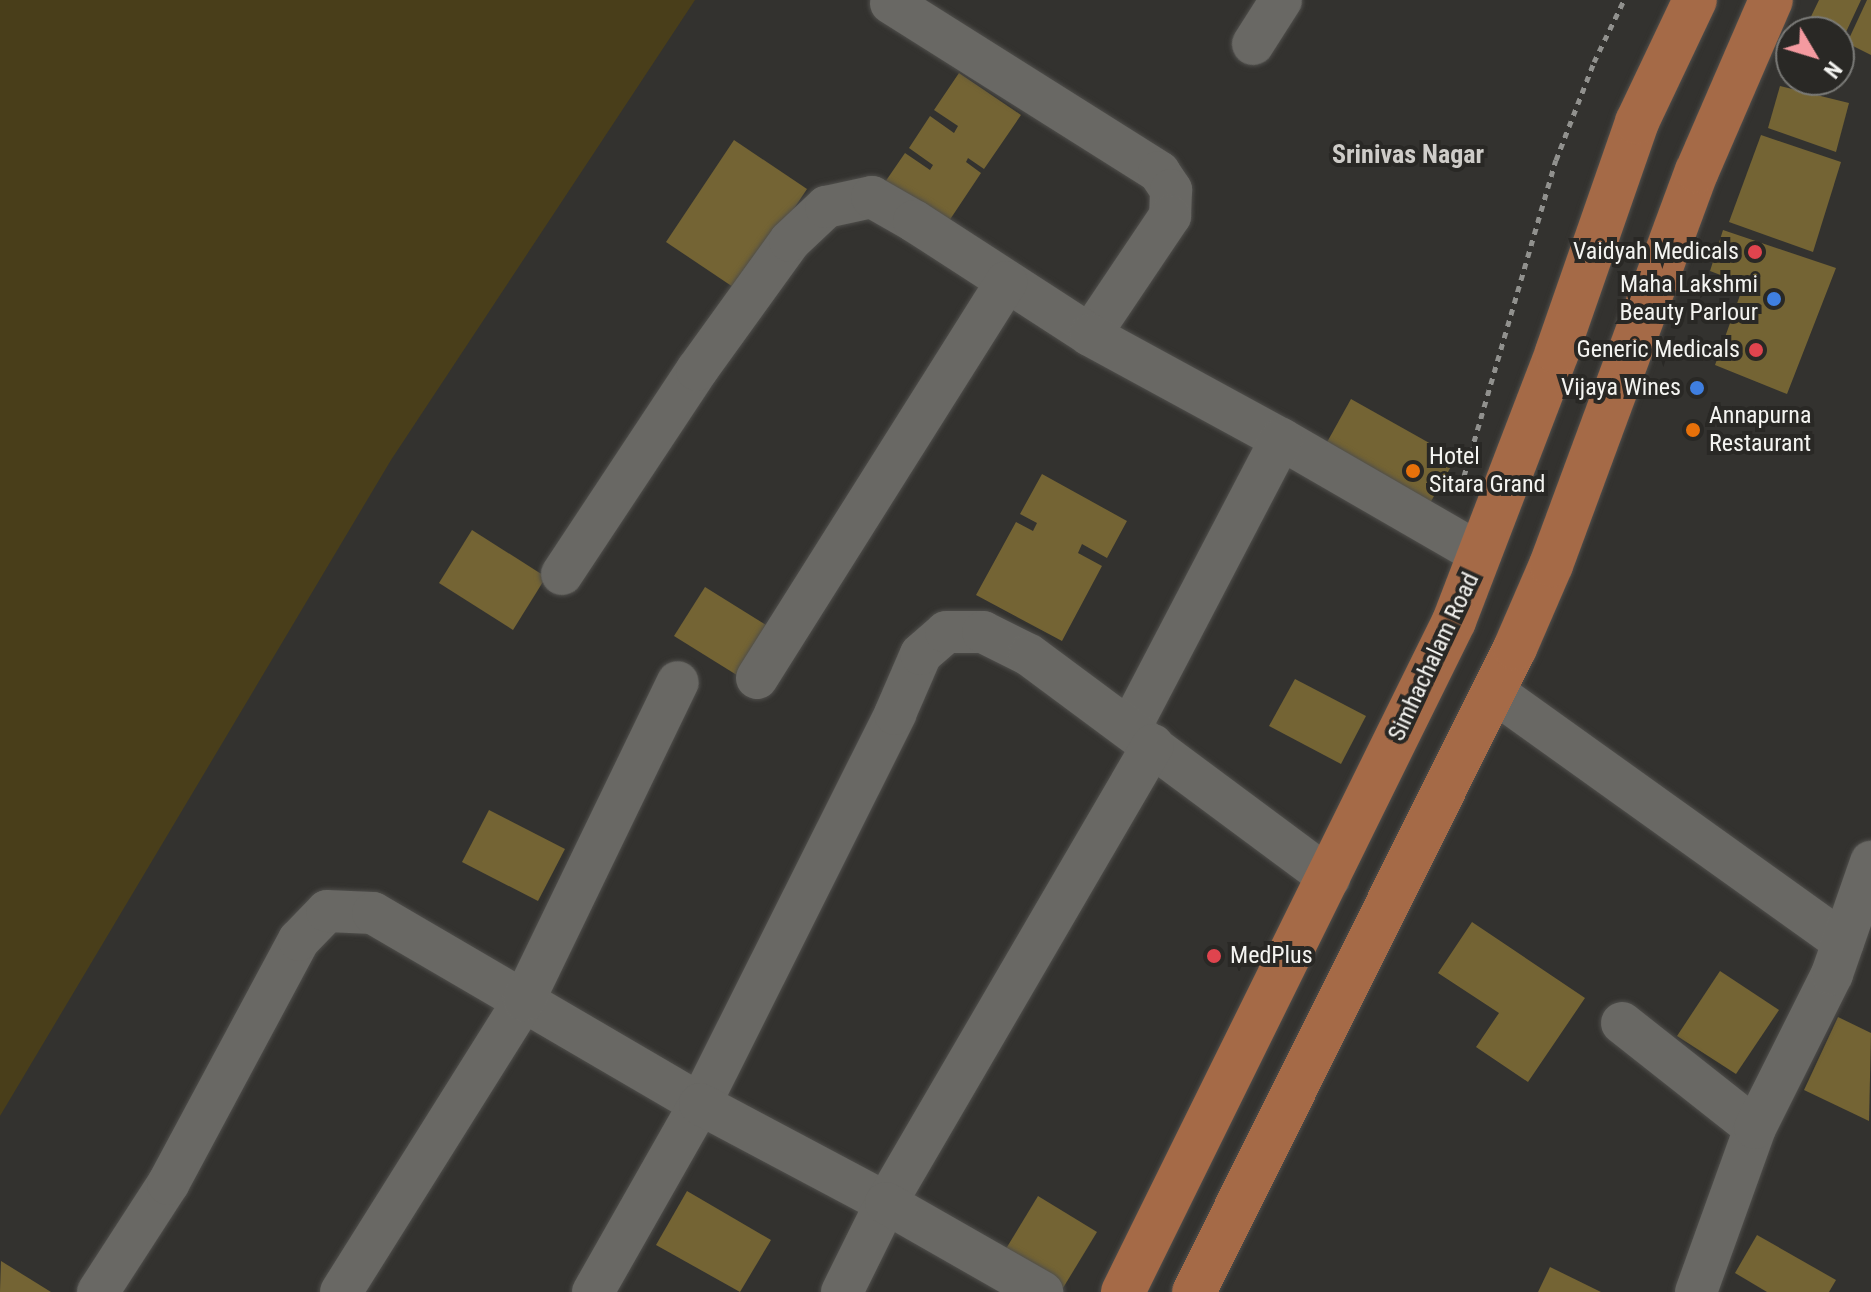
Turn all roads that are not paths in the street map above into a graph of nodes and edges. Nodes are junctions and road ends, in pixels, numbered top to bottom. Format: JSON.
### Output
{"nodes":[{"id":1,"x":1695,"y":0,"type":"edge"},
{"id":2,"x":1771,"y":0,"type":"edge"},
{"id":3,"x":891,"y":3,"type":"dead end"},
{"id":4,"x":1006,"y":282,"type":"junction"},
{"id":5,"x":1090,"y":335,"type":"junction"},
{"id":6,"x":1281,"y":439,"type":"junction"},
{"id":7,"x":1463,"y":544,"type":"junction"},
{"id":8,"x":562,"y":574,"type":"dead end"},
{"id":9,"x":757,"y":678,"type":"dead end"},
{"id":10,"x":678,"y":682,"type":"dead end"},
{"id":11,"x":1494,"y":692,"type":"junction"},
{"id":12,"x":1141,"y":736,"type":"junction"},
{"id":13,"x":1871,"y":862,"type":"edge"},
{"id":14,"x":1329,"y":878,"type":"junction"},
{"id":15,"x":1843,"y":942,"type":"junction"},
{"id":16,"x":524,"y":1000,"type":"junction"},
{"id":17,"x":1622,"y":1023,"type":"dead end"},
{"id":18,"x":700,"y":1104,"type":"junction"},
{"id":19,"x":1755,"y":1128,"type":"junction"},
{"id":20,"x":886,"y":1203,"type":"junction"},
{"id":21,"x":1702,"y":1289,"type":"edge"},
{"id":22,"x":98,"y":1292,"type":"edge"},
{"id":23,"x":341,"y":1292,"type":"edge"},
{"id":24,"x":593,"y":1292,"type":"edge"},
{"id":25,"x":842,"y":1292,"type":"edge"},
{"id":26,"x":1042,"y":1292,"type":"edge"},
{"id":27,"x":1123,"y":1292,"type":"edge"},
{"id":28,"x":1194,"y":1292,"type":"edge"}],
"edges":[{"from":1,"to":7,"type":"main road","name":"Simhachalam Road"},
{"from":2,"to":11,"type":"main road"},
{"from":3,"to":5,"type":"street"},
{"from":4,"to":5,"type":"street"},
{"from":4,"to":8,"type":"street"},
{"from":4,"to":9,"type":"street"},
{"from":5,"to":6,"type":"street"},
{"from":6,"to":7,"type":"street"},
{"from":6,"to":12,"type":"street"},
{"from":7,"to":14,"type":"main road","name":"Simhachalam Road"},
{"from":10,"to":16,"type":"street"},
{"from":11,"to":15,"type":"street"},
{"from":11,"to":28,"type":"main road"},
{"from":12,"to":14,"type":"street"},
{"from":12,"to":18,"type":"street"},
{"from":12,"to":20,"type":"street"},
{"from":13,"to":15,"type":"street"},
{"from":14,"to":27,"type":"main road","name":"Simhachalam Road"},
{"from":15,"to":19,"type":"street"},
{"from":16,"to":18,"type":"street"},
{"from":16,"to":22,"type":"street"},
{"from":16,"to":23,"type":"street"},
{"from":17,"to":19,"type":"street"},
{"from":18,"to":20,"type":"street"},
{"from":18,"to":24,"type":"street"},
{"from":19,"to":21,"type":"street"},
{"from":20,"to":25,"type":"street"},
{"from":20,"to":26,"type":"street"}]}
